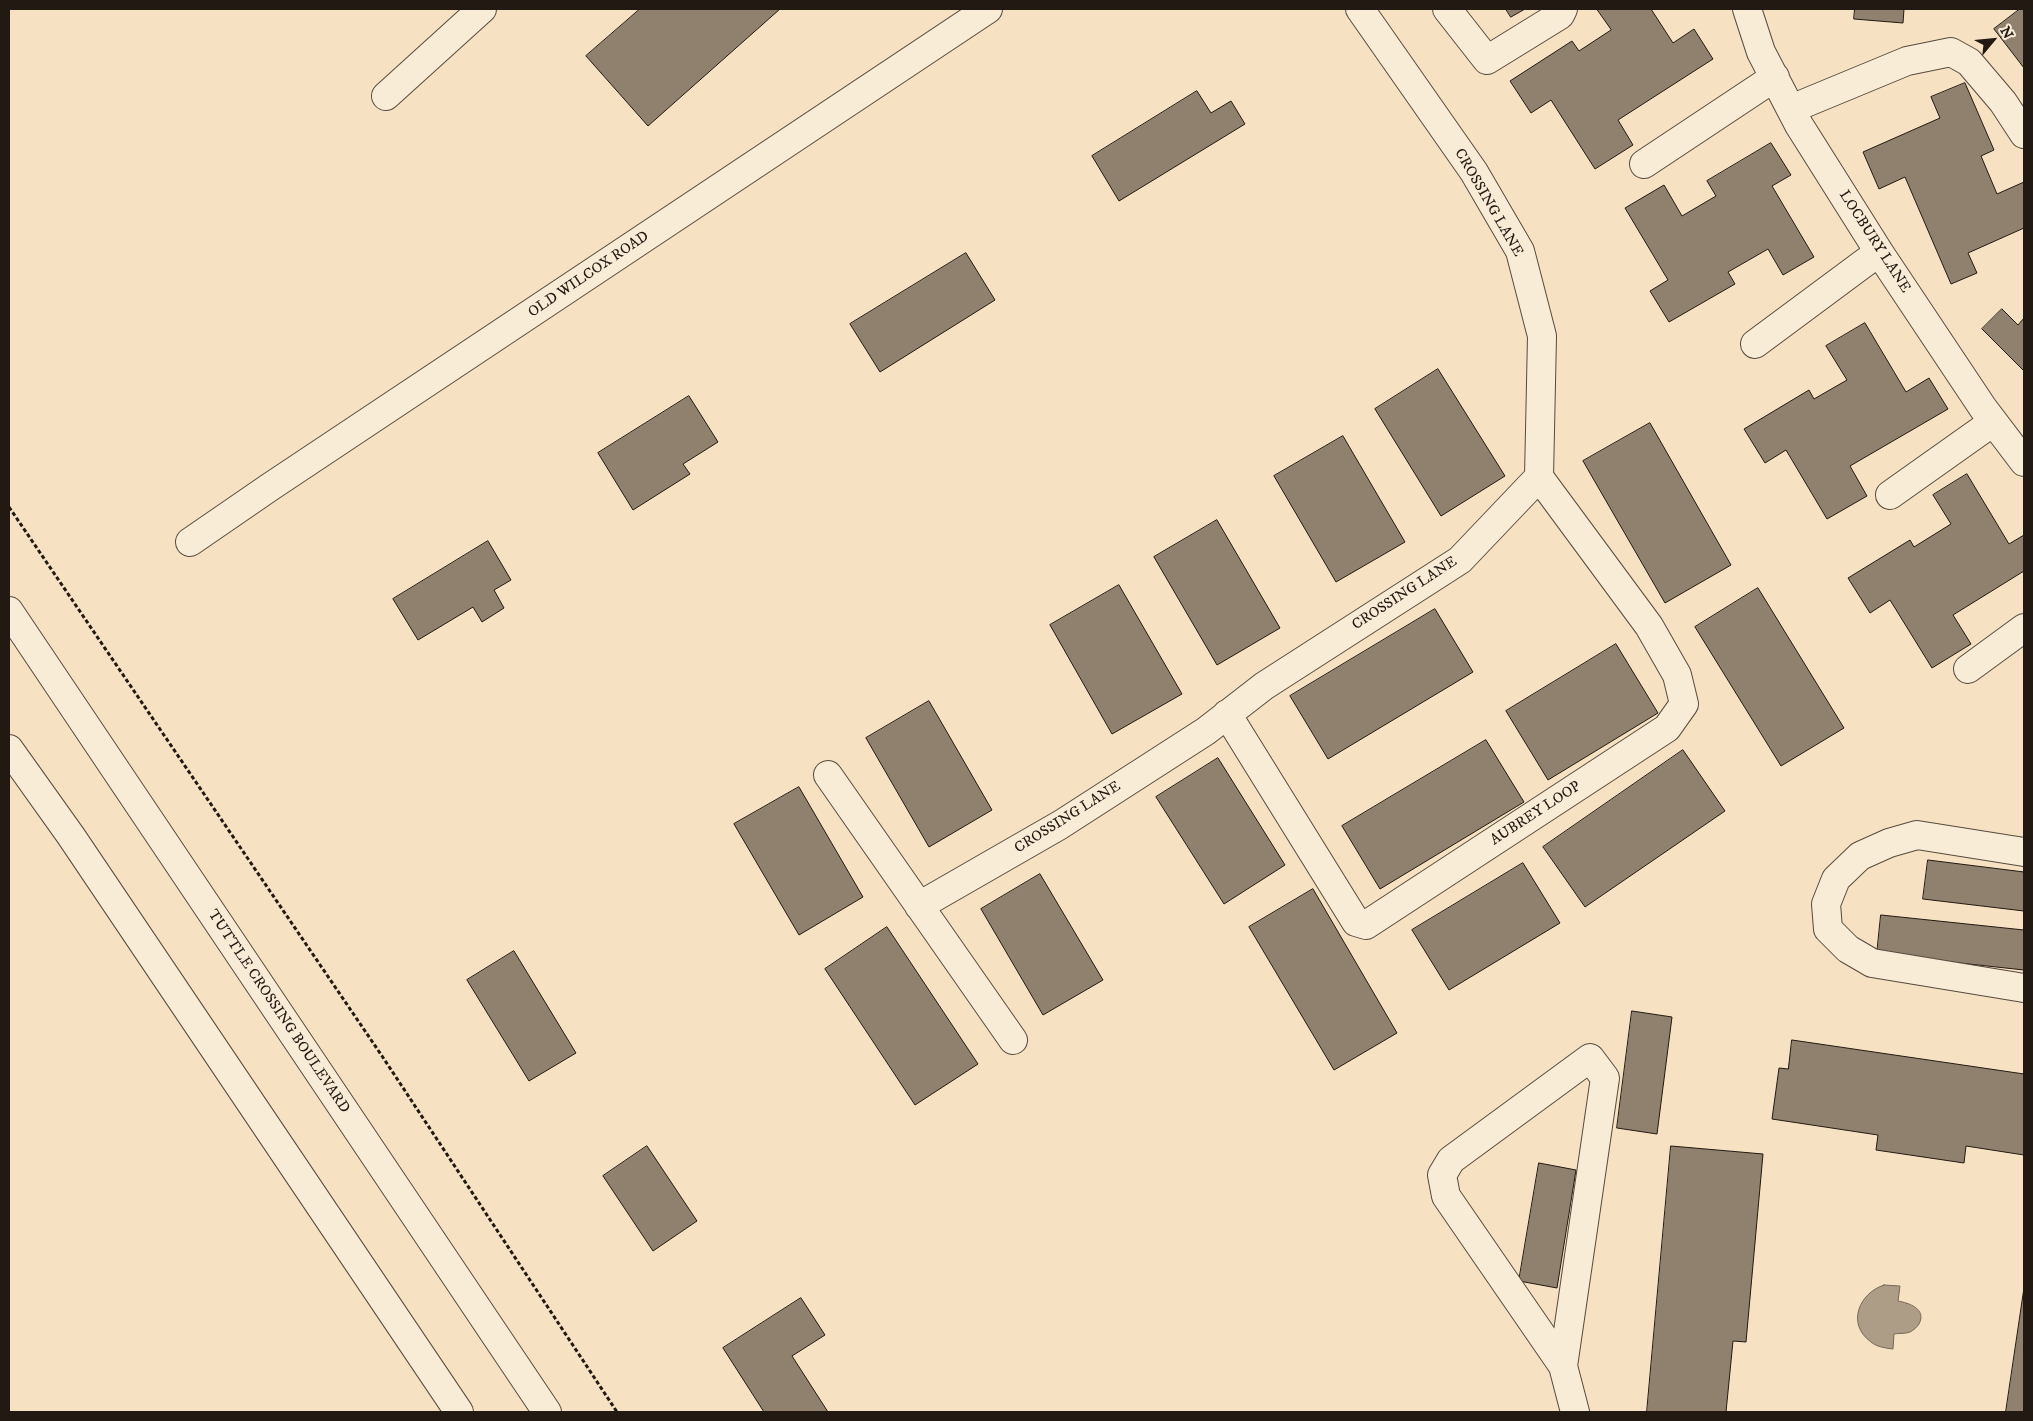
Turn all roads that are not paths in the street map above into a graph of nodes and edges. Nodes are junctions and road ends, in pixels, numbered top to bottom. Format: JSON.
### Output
{"nodes":[{"id":1,"x":482,"y":9,"type":"edge"},
{"id":2,"x":988,"y":9,"type":"edge"},
{"id":3,"x":1360,"y":9,"type":"edge"},
{"id":4,"x":1447,"y":9,"type":"edge"},
{"id":5,"x":1562,"y":9,"type":"edge"},
{"id":6,"x":1747,"y":9,"type":"edge"},
{"id":7,"x":1775,"y":78,"type":"junction"},
{"id":8,"x":386,"y":96,"type":"dead end"},
{"id":9,"x":1791,"y":109,"type":"junction"},
{"id":10,"x":2024,"y":134,"type":"edge"},
{"id":11,"x":1644,"y":164,"type":"dead end"},
{"id":12,"x":1879,"y":252,"type":"junction"},
{"id":13,"x":1755,"y":344,"type":"dead end"},
{"id":14,"x":1993,"y":422,"type":"junction"},
{"id":15,"x":2024,"y":462,"type":"edge"},
{"id":16,"x":1539,"y":477,"type":"junction"},
{"id":17,"x":1890,"y":495,"type":"dead end"},
{"id":18,"x":190,"y":542,"type":"dead end"},
{"id":19,"x":9,"y":611,"type":"edge"},
{"id":20,"x":2024,"y":628,"type":"edge"},
{"id":21,"x":1968,"y":669,"type":"dead end"},
{"id":22,"x":1227,"y":714,"type":"junction"},
{"id":23,"x":9,"y":749,"type":"edge"},
{"id":24,"x":828,"y":775,"type":"dead end"},
{"id":25,"x":2024,"y":852,"type":"edge"},
{"id":26,"x":919,"y":906,"type":"junction"},
{"id":27,"x":2024,"y":988,"type":"edge"},
{"id":28,"x":1013,"y":1040,"type":"dead end"},
{"id":29,"x":1563,"y":1366,"type":"junction"},
{"id":30,"x":459,"y":1412,"type":"edge"},
{"id":31,"x":547,"y":1412,"type":"edge"},
{"id":32,"x":1575,"y":1412,"type":"edge"}],
"edges":[{"from":1,"to":8,"type":"street"},
{"from":2,"to":18,"type":"street","name":"OLD WILCOX ROAD"},
{"from":3,"to":16,"type":"street","name":"CROSSING LANE"},
{"from":4,"to":5,"type":"street"},
{"from":6,"to":7,"type":"street","name":"LOCBURY LANE"},
{"from":7,"to":9,"type":"street","name":"LOCBURY LANE"},
{"from":7,"to":11,"type":"street"},
{"from":9,"to":10,"type":"street"},
{"from":9,"to":12,"type":"street","name":"LOCBURY LANE"},
{"from":12,"to":13,"type":"street"},
{"from":12,"to":14,"type":"street","name":"LOCBURY LANE"},
{"from":14,"to":15,"type":"street","name":"LOCBURY LANE"},
{"from":14,"to":17,"type":"street"},
{"from":16,"to":22,"type":"street","name":"CROSSING LANE"},
{"from":16,"to":22,"type":"street","name":"AUBREY LOOP"},
{"from":19,"to":31,"type":"street","name":"TUTTLE CROSSING BOULEVARD"},
{"from":20,"to":21,"type":"street"},
{"from":22,"to":26,"type":"street","name":"CROSSING LANE"},
{"from":23,"to":30,"type":"street"},
{"from":24,"to":26,"type":"street"},
{"from":25,"to":27,"type":"street"},
{"from":26,"to":28,"type":"street"},
{"from":29,"to":29,"type":"street"},
{"from":29,"to":32,"type":"street"}]}
